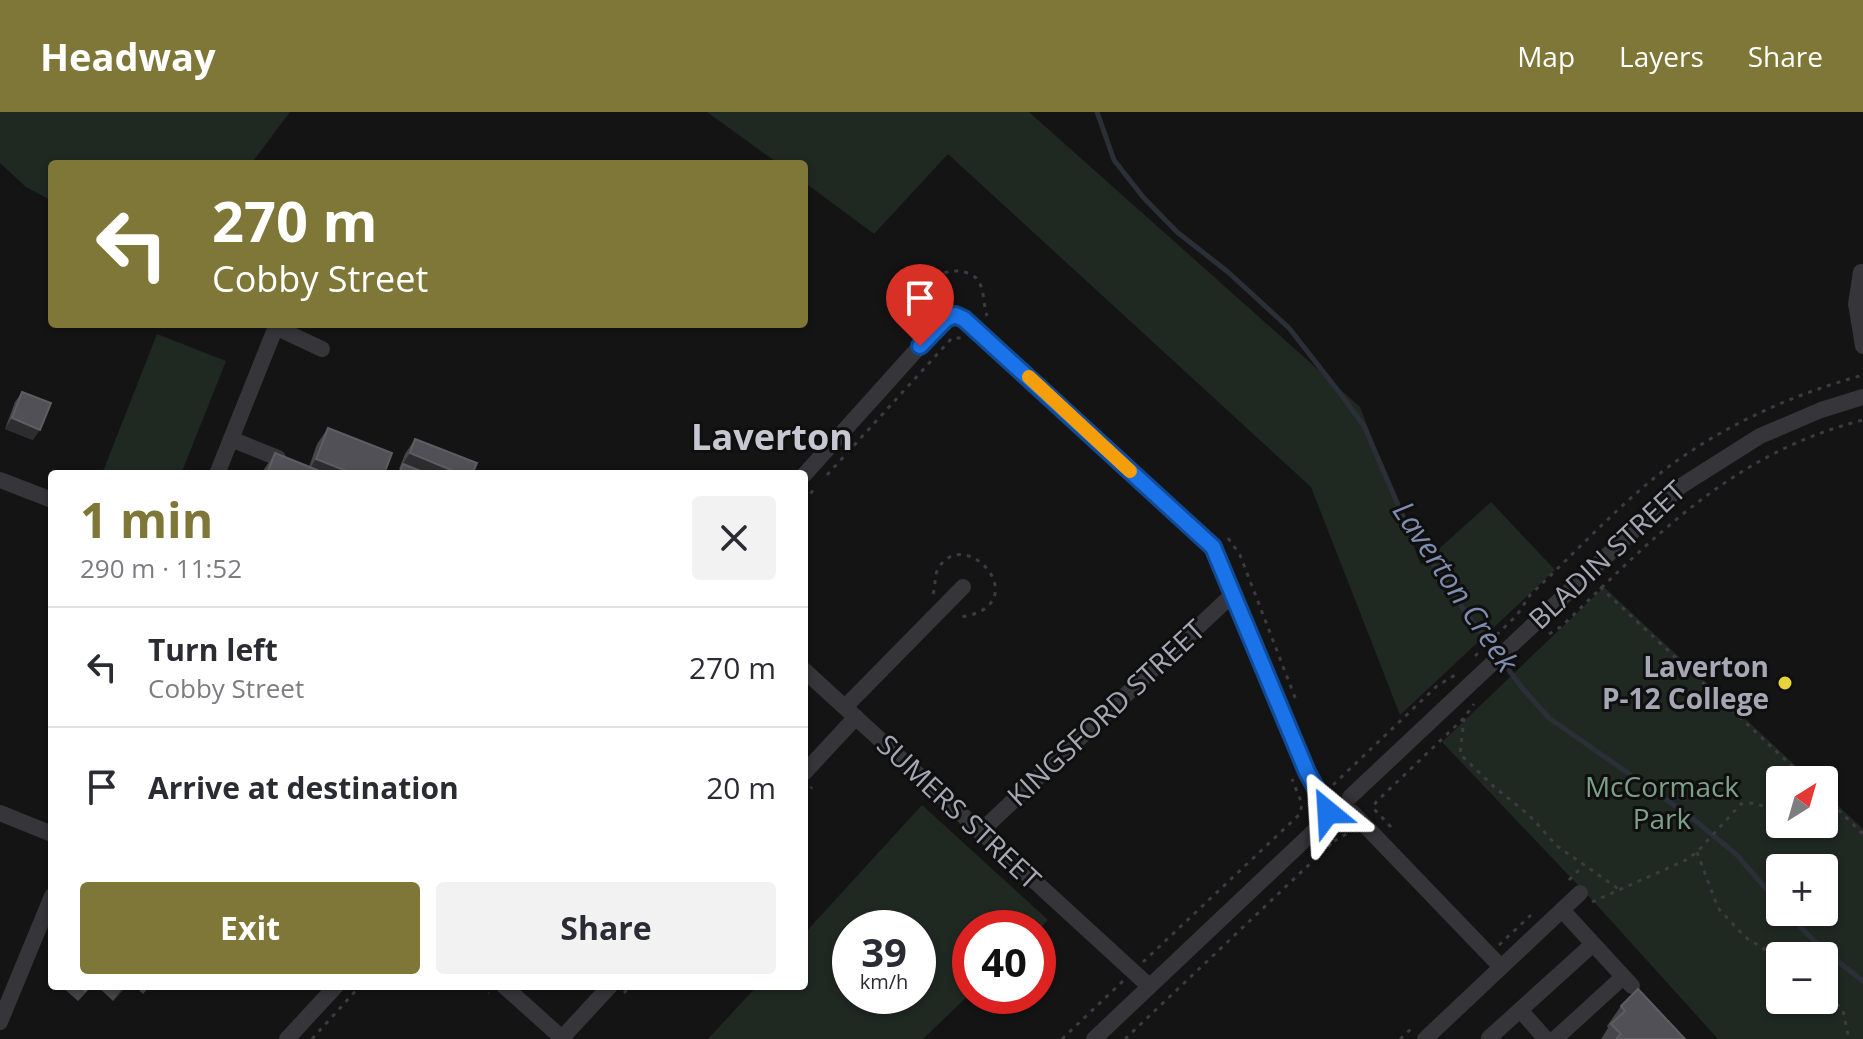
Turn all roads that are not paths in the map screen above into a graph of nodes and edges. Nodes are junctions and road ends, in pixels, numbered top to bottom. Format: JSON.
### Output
{"nodes":[{"id":1,"x":1861,"y":272,"type":"dead end"},
{"id":2,"x":275,"y":328,"type":"edge"},
{"id":3,"x":282,"y":328,"type":"edge"},
{"id":4,"x":1863,"y":346,"type":"edge"},
{"id":5,"x":322,"y":349,"type":"dead end"},
{"id":6,"x":1863,"y":397,"type":"edge"},
{"id":7,"x":231,"y":439,"type":"junction"},
{"id":8,"x":278,"y":458,"type":"edge"},
{"id":9,"x":219,"y":470,"type":"edge"},
{"id":10,"x":808,"y":471,"type":"edge"},
{"id":11,"x":0,"y":480,"type":"edge"},
{"id":12,"x":48,"y":498,"type":"edge"},
{"id":13,"x":963,"y":587,"type":"dead end"},
{"id":14,"x":1233,"y":594,"type":"junction"},
{"id":15,"x":808,"y":674,"type":"edge"},
{"id":16,"x":850,"y":712,"type":"junction"},
{"id":17,"x":808,"y":768,"type":"edge"},
{"id":18,"x":1329,"y":800,"type":"junction"},
{"id":19,"x":1351,"y":805,"type":"junction"},
{"id":20,"x":0,"y":813,"type":"edge"},
{"id":21,"x":48,"y":832,"type":"edge"},
{"id":22,"x":980,"y":832,"type":"junction"},
{"id":23,"x":1580,"y":893,"type":"dead end"},
{"id":24,"x":48,"y":906,"type":"edge"},
{"id":25,"x":1562,"y":910,"type":"junction"},
{"id":26,"x":1593,"y":944,"type":"junction"},
{"id":27,"x":1501,"y":967,"type":"junction"},
{"id":28,"x":1149,"y":986,"type":"junction"},
{"id":29,"x":332,"y":990,"type":"edge"},
{"id":30,"x":509,"y":990,"type":"edge"},
{"id":31,"x":606,"y":990,"type":"edge"},
{"id":32,"x":1520,"y":1010,"type":"junction"},
{"id":33,"x":0,"y":1022,"type":"edge"},
{"id":34,"x":563,"y":1038,"type":"edge"},
{"id":35,"x":287,"y":1039,"type":"edge"},
{"id":36,"x":1094,"y":1039,"type":"edge"},
{"id":37,"x":1425,"y":1039,"type":"edge"},
{"id":38,"x":1491,"y":1039,"type":"edge"},
{"id":39,"x":1546,"y":1039,"type":"edge"},
{"id":40,"x":1555,"y":1039,"type":"edge"}],
"edges":[{"from":1,"to":4,"type":"street"},
{"from":2,"to":7,"type":"street"},
{"from":3,"to":5,"type":"street"},
{"from":6,"to":19,"type":"street","name":"BLADIN STREET"},
{"from":7,"to":8,"type":"street"},
{"from":7,"to":9,"type":"street"},
{"from":10,"to":14,"type":"street"},
{"from":11,"to":12,"type":"street"},
{"from":13,"to":16,"type":"street"},
{"from":14,"to":18,"type":"street"},
{"from":14,"to":22,"type":"street","name":"KINGSFORD STREET"},
{"from":15,"to":16,"type":"street","name":"SUMERS STREET"},
{"from":16,"to":17,"type":"street"},
{"from":16,"to":22,"type":"street","name":"SUMERS STREET"},
{"from":18,"to":19,"type":"street"},
{"from":18,"to":19,"type":"street"},
{"from":18,"to":28,"type":"street"},
{"from":19,"to":27,"type":"street"},
{"from":20,"to":21,"type":"street"},
{"from":22,"to":28,"type":"street","name":"SUMERS STREET"},
{"from":23,"to":25,"type":"street"},
{"from":24,"to":33,"type":"street"},
{"from":25,"to":26,"type":"street"},
{"from":25,"to":27,"type":"street"},
{"from":26,"to":32,"type":"street"},
{"from":26,"to":40,"type":"street"},
{"from":27,"to":37,"type":"street"},
{"from":28,"to":36,"type":"street"},
{"from":29,"to":35,"type":"street"},
{"from":30,"to":34,"type":"street"},
{"from":31,"to":34,"type":"street"},
{"from":32,"to":38,"type":"street"},
{"from":32,"to":39,"type":"street"}]}
